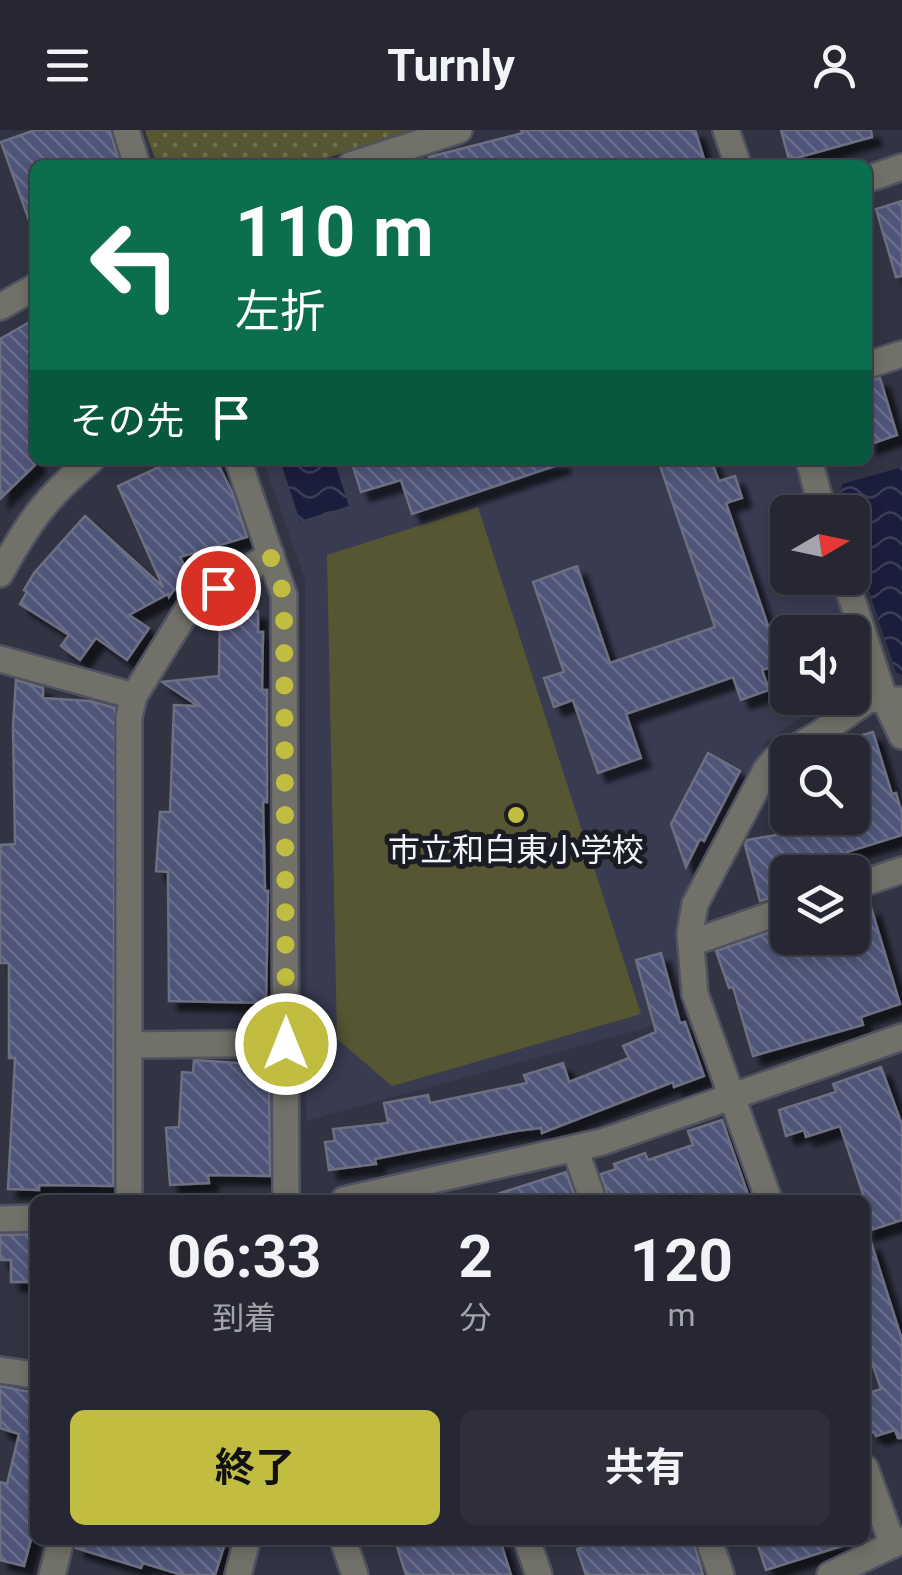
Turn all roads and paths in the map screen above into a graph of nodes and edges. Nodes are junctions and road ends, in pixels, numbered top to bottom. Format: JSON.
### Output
{"nodes":[{"id":1,"x":126,"y":130,"type":"edge"},
{"id":2,"x":459,"y":130,"type":"edge"},
{"id":3,"x":726,"y":130,"type":"edge"},
{"id":4,"x":135,"y":160,"type":"edge"},
{"id":5,"x":366,"y":160,"type":"edge"},
{"id":6,"x":736,"y":160,"type":"edge"},
{"id":7,"x":902,"y":167,"type":"edge"},
{"id":8,"x":872,"y":178,"type":"edge"},
{"id":9,"x":30,"y":289,"type":"edge"},
{"id":10,"x":2,"y":297,"type":"edge"},
{"id":11,"x":902,"y":354,"type":"edge"},
{"id":12,"x":872,"y":364,"type":"edge"},
{"id":13,"x":85,"y":465,"type":"edge"},
{"id":14,"x":240,"y":465,"type":"edge"},
{"id":15,"x":810,"y":465,"type":"edge"},
{"id":16,"x":819,"y":495,"type":"edge"},
{"id":17,"x":270,"y":555,"type":"junction"},
{"id":18,"x":0,"y":574,"type":"edge"},
{"id":19,"x":852,"y":595,"type":"edge"},
{"id":20,"x":0,"y":660,"type":"edge"},
{"id":21,"x":134,"y":696,"type":"junction"},
{"id":22,"x":893,"y":699,"type":"edge"},
{"id":23,"x":902,"y":736,"type":"edge"},
{"id":24,"x":902,"y":870,"type":"edge"},
{"id":25,"x":870,"y":881,"type":"edge"},
{"id":26,"x":770,"y":916,"type":"edge"},
{"id":27,"x":691,"y":943,"type":"junction"},
{"id":28,"x":286,"y":1044,"type":"junction"},
{"id":29,"x":129,"y":1045,"type":"junction"},
{"id":30,"x":899,"y":1046,"type":"edge"},
{"id":31,"x":731,"y":1096,"type":"junction"},
{"id":32,"x":575,"y":1149,"type":"junction"},
{"id":33,"x":404,"y":1194,"type":"edge"},
{"id":34,"x":129,"y":1195,"type":"edge"},
{"id":35,"x":286,"y":1195,"type":"edge"},
{"id":36,"x":590,"y":1195,"type":"edge"},
{"id":37,"x":766,"y":1195,"type":"edge"},
{"id":38,"x":30,"y":1218,"type":"edge"},
{"id":39,"x":0,"y":1219,"type":"edge"},
{"id":40,"x":0,"y":1370,"type":"edge"},
{"id":41,"x":30,"y":1374,"type":"edge"},
{"id":42,"x":870,"y":1480,"type":"edge"},
{"id":43,"x":897,"y":1542,"type":"edge"},
{"id":44,"x":60,"y":1545,"type":"edge"},
{"id":45,"x":245,"y":1545,"type":"edge"},
{"id":46,"x":345,"y":1545,"type":"edge"},
{"id":47,"x":529,"y":1545,"type":"edge"},
{"id":48,"x":712,"y":1545,"type":"edge"},
{"id":49,"x":52,"y":1575,"type":"edge"},
{"id":50,"x":238,"y":1575,"type":"edge"},
{"id":51,"x":355,"y":1575,"type":"edge"},
{"id":52,"x":539,"y":1575,"type":"edge"},
{"id":53,"x":722,"y":1575,"type":"edge"},
{"id":54,"x":830,"y":1575,"type":"edge"}],
"edges":[{"from":1,"to":4,"type":"street"},
{"from":2,"to":5,"type":"street"},
{"from":3,"to":6,"type":"street"},
{"from":7,"to":8,"type":"street"},
{"from":9,"to":10,"type":"street"},
{"from":11,"to":12,"type":"street"},
{"from":13,"to":18,"type":"street"},
{"from":14,"to":17,"type":"street"},
{"from":15,"to":16,"type":"street"},
{"from":17,"to":21,"type":"street"},
{"from":17,"to":28,"type":"street"},
{"from":19,"to":22,"type":"street"},
{"from":20,"to":21,"type":"street"},
{"from":21,"to":29,"type":"street"},
{"from":22,"to":23,"type":"street"},
{"from":22,"to":27,"type":"street"},
{"from":24,"to":25,"type":"street"},
{"from":26,"to":27,"type":"street"},
{"from":27,"to":31,"type":"street"},
{"from":28,"to":29,"type":"street"},
{"from":28,"to":35,"type":"street"},
{"from":29,"to":34,"type":"street"},
{"from":30,"to":31,"type":"street"},
{"from":31,"to":32,"type":"street"},
{"from":31,"to":37,"type":"street"},
{"from":32,"to":33,"type":"street"},
{"from":32,"to":36,"type":"street"},
{"from":38,"to":39,"type":"street"},
{"from":40,"to":41,"type":"street"},
{"from":42,"to":43,"type":"street"},
{"from":43,"to":54,"type":"street"},
{"from":44,"to":49,"type":"street"},
{"from":45,"to":50,"type":"street"},
{"from":46,"to":51,"type":"street"},
{"from":47,"to":52,"type":"street"},
{"from":48,"to":53,"type":"street"}]}
